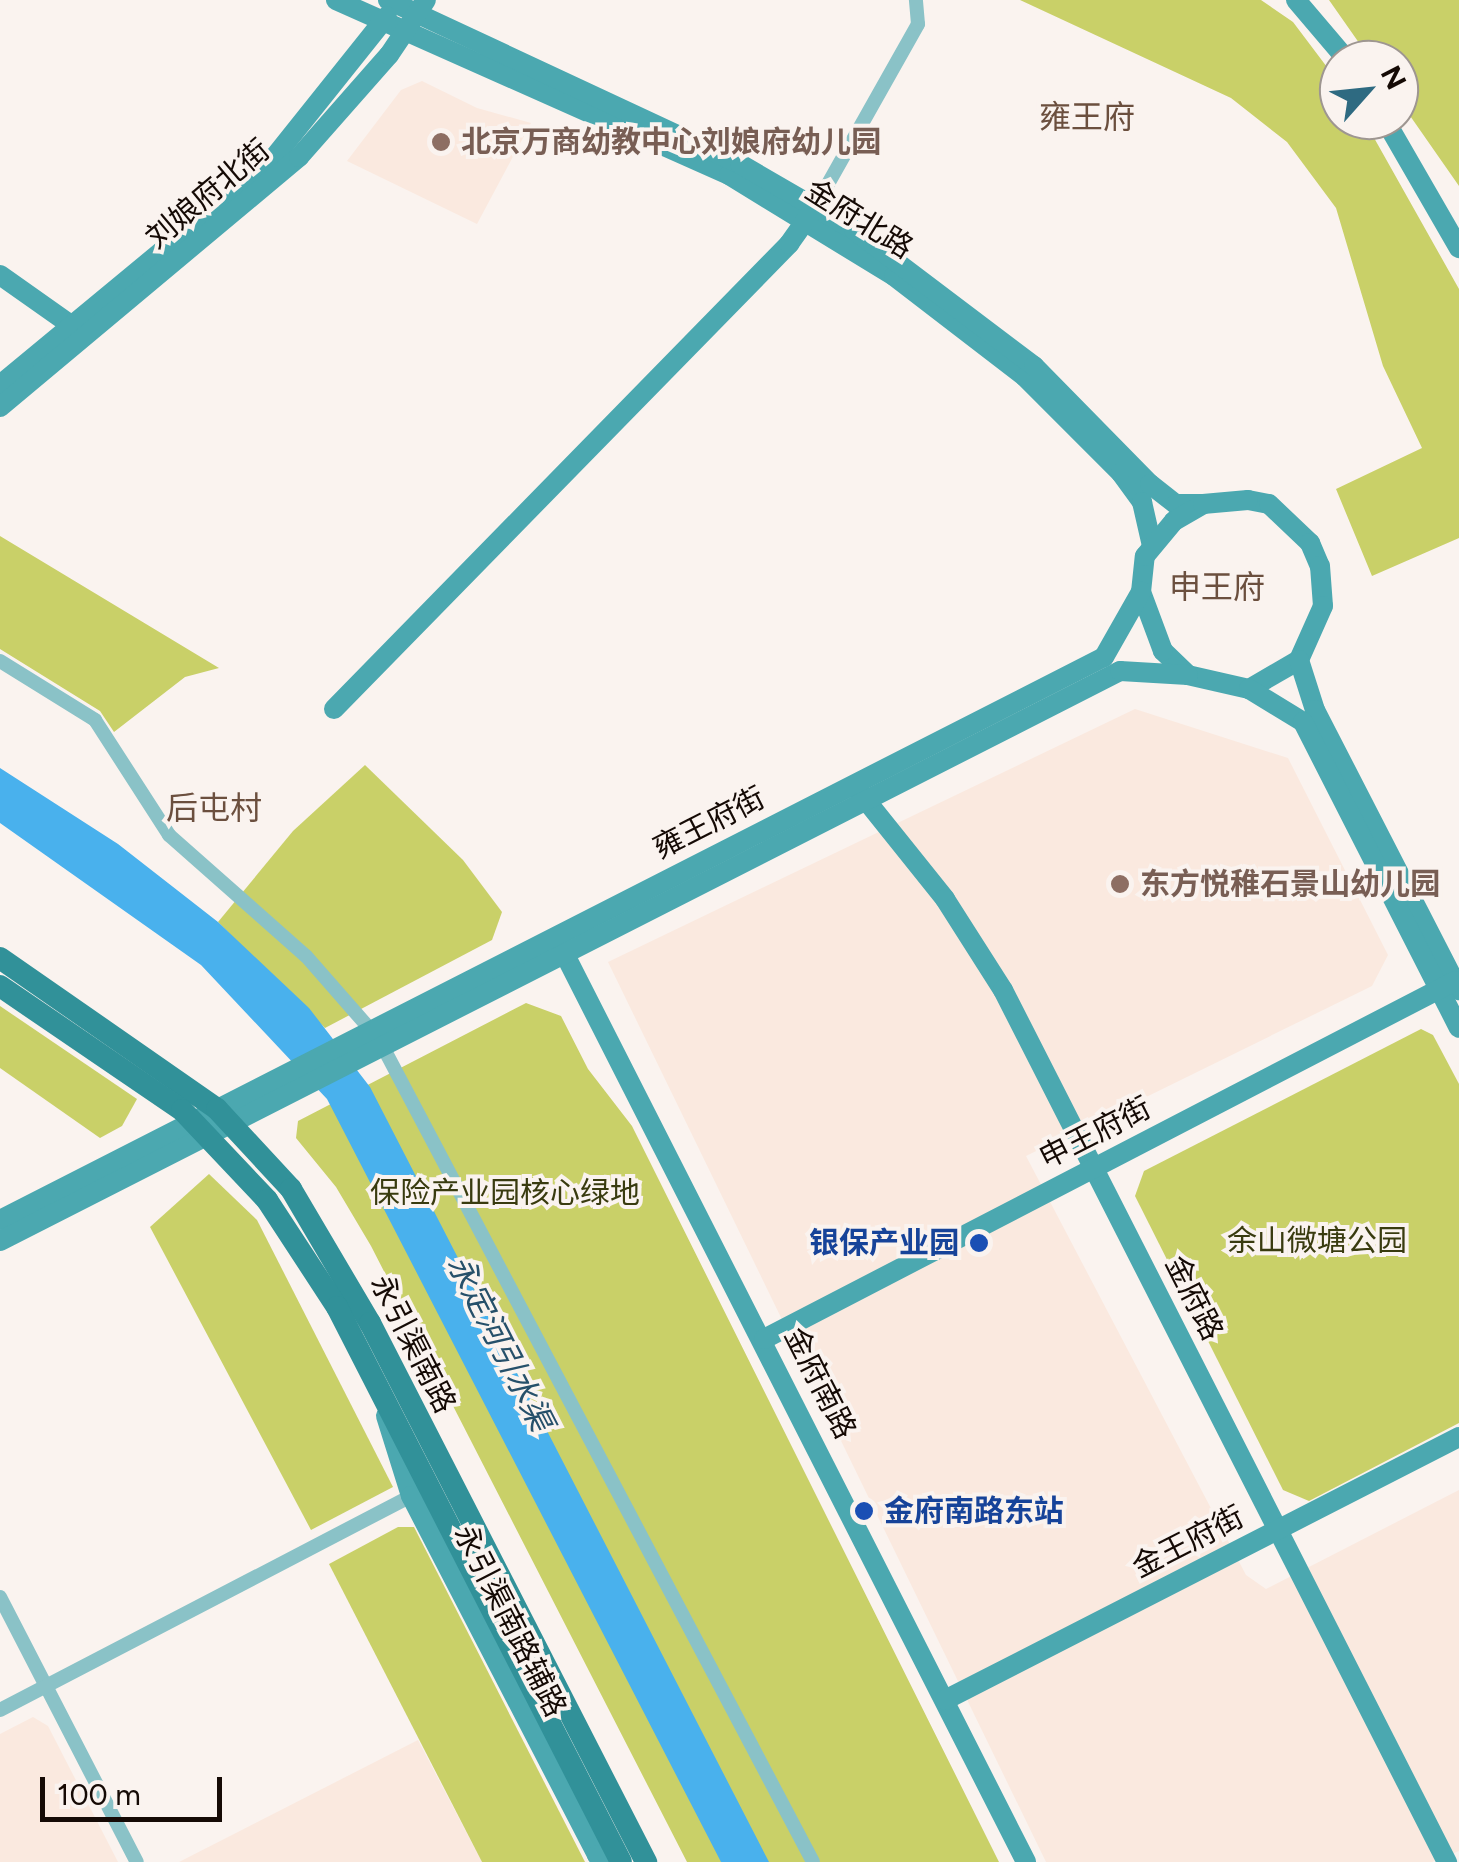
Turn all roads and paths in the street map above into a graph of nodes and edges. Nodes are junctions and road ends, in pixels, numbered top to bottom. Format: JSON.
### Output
{"nodes":[{"id":1,"x":336,"y":0,"type":"edge"},
{"id":2,"x":916,"y":0,"type":"edge"},
{"id":3,"x":394,"y":1,"type":"edge"},
{"id":4,"x":1302,"y":2,"type":"edge"},
{"id":5,"x":420,"y":7,"type":"edge"},
{"id":6,"x":382,"y":24,"type":"junction"},
{"id":7,"x":403,"y":35,"type":"junction"},
{"id":8,"x":1331,"y":40,"type":"edge"},
{"id":9,"x":1397,"y":140,"type":"edge"},
{"id":10,"x":810,"y":213,"type":"junction"},
{"id":11,"x":1459,"y":248,"type":"edge"},
{"id":12,"x":0,"y":274,"type":"edge"},
{"id":13,"x":71,"y":325,"type":"junction"},
{"id":14,"x":0,"y":385,"type":"edge"},
{"id":15,"x":0,"y":407,"type":"edge"},
{"id":16,"x":1204,"y":504,"type":"junction"},
{"id":17,"x":1152,"y":546,"type":"junction"},
{"id":18,"x":1142,"y":592,"type":"junction"},
{"id":19,"x":1299,"y":660,"type":"junction"},
{"id":20,"x":0,"y":661,"type":"edge"},
{"id":21,"x":1188,"y":675,"type":"junction"},
{"id":22,"x":1249,"y":689,"type":"junction"},
{"id":23,"x":334,"y":709,"type":"dead end"},
{"id":24,"x":858,"y":791,"type":"junction"},
{"id":25,"x":559,"y":944,"type":"junction"},
{"id":26,"x":0,"y":958,"type":"edge"},
{"id":27,"x":0,"y":986,"type":"edge"},
{"id":28,"x":1451,"y":987,"type":"edge"},
{"id":29,"x":1459,"y":1028,"type":"edge"},
{"id":30,"x":366,"y":1030,"type":"junction"},
{"id":31,"x":379,"y":1049,"type":"junction"},
{"id":32,"x":280,"y":1088,"type":"junction"},
{"id":33,"x":225,"y":1116,"type":"junction"},
{"id":34,"x":202,"y":1128,"type":"junction"},
{"id":35,"x":155,"y":1151,"type":"junction"},
{"id":36,"x":1094,"y":1168,"type":"junction"},
{"id":37,"x":0,"y":1220,"type":"edge"},
{"id":38,"x":0,"y":1241,"type":"edge"},
{"id":39,"x":764,"y":1339,"type":"junction"},
{"id":40,"x":380,"y":1390,"type":"junction"},
{"id":41,"x":1459,"y":1437,"type":"edge"},
{"id":42,"x":412,"y":1496,"type":"junction"},
{"id":43,"x":1279,"y":1529,"type":"junction"},
{"id":44,"x":0,"y":1597,"type":"edge"},
{"id":45,"x":45,"y":1686,"type":"junction"},
{"id":46,"x":945,"y":1700,"type":"junction"},
{"id":47,"x":0,"y":1710,"type":"edge"},
{"id":48,"x":137,"y":1862,"type":"edge"},
{"id":49,"x":619,"y":1862,"type":"edge"},
{"id":50,"x":646,"y":1862,"type":"edge"},
{"id":51,"x":813,"y":1862,"type":"edge"},
{"id":52,"x":1026,"y":1862,"type":"edge"},
{"id":53,"x":1447,"y":1862,"type":"edge"}],
"edges":[{"from":1,"to":6,"type":"main road","name":"金府北路"},
{"from":2,"to":10,"type":"street"},
{"from":3,"to":5,"type":"main road","name":"金府北路"},
{"from":3,"to":6,"type":"main road","name":"刘娘府北街"},
{"from":4,"to":8,"type":"main road"},
{"from":5,"to":7,"type":"main road","name":"刘娘府北街"},
{"from":5,"to":10,"type":"main road","name":"金府北路"},
{"from":6,"to":7,"type":"main road","name":"金府北路"},
{"from":6,"to":13,"type":"main road","name":"刘娘府北街"},
{"from":7,"to":10,"type":"main road","name":"金府北路"},
{"from":7,"to":15,"type":"main road","name":"刘娘府北街"},
{"from":9,"to":11,"type":"main road"},
{"from":10,"to":16,"type":"main road","name":"金府北路"},
{"from":10,"to":17,"type":"main road","name":"金府北路"},
{"from":10,"to":23,"type":"main road"},
{"from":12,"to":13,"type":"main road"},
{"from":13,"to":14,"type":"main road","name":"刘娘府北街"},
{"from":16,"to":17,"type":"main road"},
{"from":16,"to":19,"type":"main road"},
{"from":17,"to":18,"type":"main road"},
{"from":18,"to":21,"type":"main road"},
{"from":18,"to":24,"type":"main road","name":"雍王府街"},
{"from":19,"to":22,"type":"main road"},
{"from":19,"to":28,"type":"main road"},
{"from":20,"to":30,"type":"street"},
{"from":21,"to":22,"type":"main road"},
{"from":21,"to":24,"type":"main road","name":"雍王府街"},
{"from":22,"to":28,"type":"main road"},
{"from":24,"to":25,"type":"main road","name":"雍王府街"},
{"from":24,"to":36,"type":"main road","name":"金府路"},
{"from":25,"to":30,"type":"main road","name":"雍王府街"},
{"from":25,"to":31,"type":"main road","name":"雍王府街"},
{"from":25,"to":39,"type":"main road","name":"金府南路"},
{"from":26,"to":33,"type":"main road","name":"永引渠南路"},
{"from":27,"to":34,"type":"main road","name":"永引渠南路"},
{"from":28,"to":29,"type":"main road"},
{"from":28,"to":36,"type":"main road","name":"申王府街"},
{"from":30,"to":32,"type":"main road","name":"雍王府街"},
{"from":31,"to":32,"type":"main road","name":"雍王府街"},
{"from":31,"to":51,"type":"street"},
{"from":32,"to":33,"type":"main road"},
{"from":33,"to":34,"type":"main road"},
{"from":33,"to":50,"type":"main road","name":"永引渠南路"},
{"from":34,"to":35,"type":"main road"},
{"from":34,"to":40,"type":"main road","name":"永引渠南路"},
{"from":35,"to":37,"type":"main road"},
{"from":35,"to":38,"type":"main road"},
{"from":36,"to":39,"type":"main road","name":"申王府街"},
{"from":36,"to":43,"type":"main road","name":"金府路"},
{"from":39,"to":46,"type":"main road","name":"金府南路"},
{"from":40,"to":42,"type":"main road","name":"永引渠南路辅路"},
{"from":40,"to":49,"type":"main road","name":"永引渠南路"},
{"from":41,"to":43,"type":"main road","name":"金王府街"},
{"from":42,"to":45,"type":"street"},
{"from":42,"to":49,"type":"main road","name":"永引渠南路辅路"},
{"from":43,"to":46,"type":"main road","name":"金王府街"},
{"from":43,"to":53,"type":"main road","name":"金府路"},
{"from":44,"to":45,"type":"street"},
{"from":45,"to":47,"type":"street"},
{"from":45,"to":48,"type":"street"},
{"from":46,"to":52,"type":"main road","name":"金府南路"}]}
